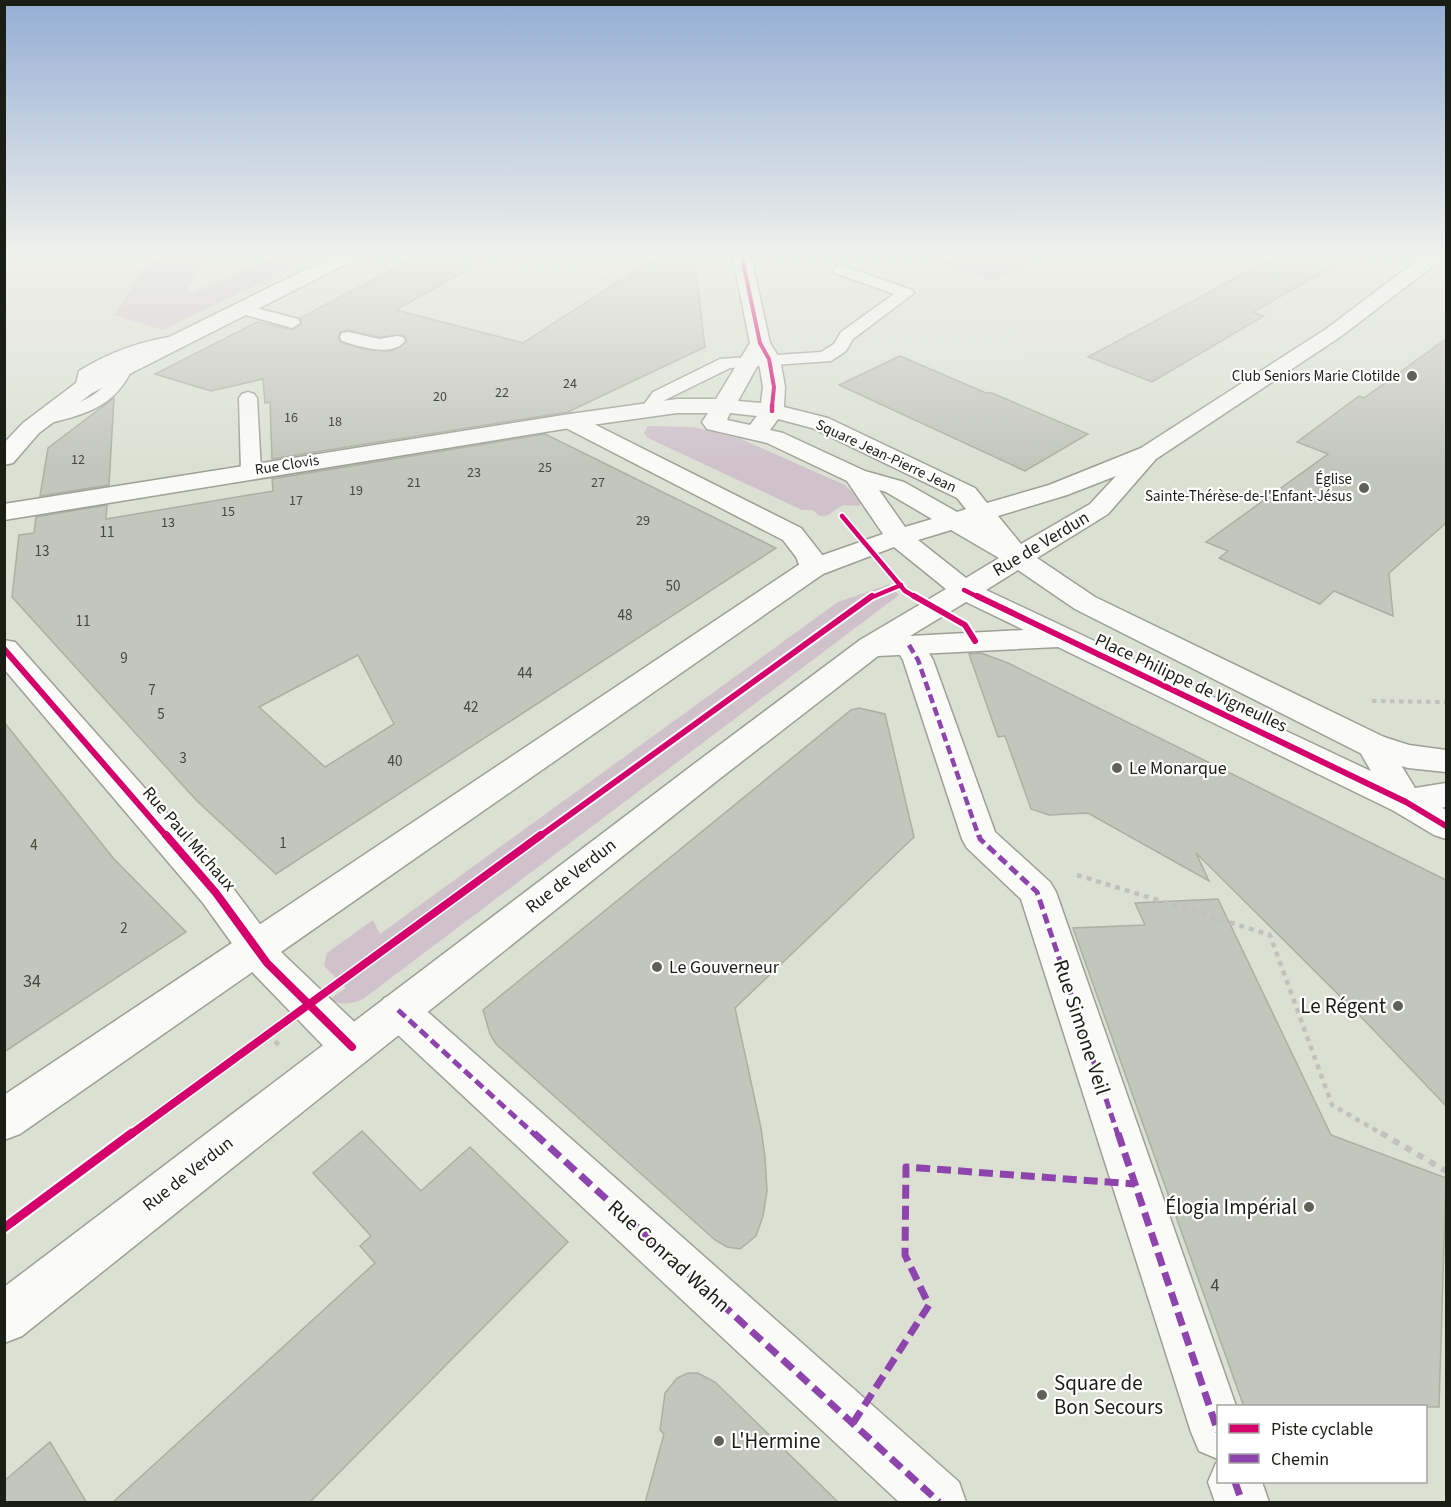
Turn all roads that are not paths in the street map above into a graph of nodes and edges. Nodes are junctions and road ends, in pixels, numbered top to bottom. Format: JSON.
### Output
{"nodes":[{"id":1,"x":212,"y":323,"type":"edge"},
{"id":2,"x":754,"y":323,"type":"edge"},
{"id":3,"x":864,"y":323,"type":"edge"},
{"id":4,"x":1346,"y":323,"type":"edge"},
{"id":5,"x":150,"y":334,"type":"dead end"},
{"id":6,"x":348,"y":337,"type":"dead end"},
{"id":7,"x":176,"y":341,"type":"junction"},
{"id":8,"x":397,"y":341,"type":"dead end"},
{"id":9,"x":760,"y":354,"type":"junction"},
{"id":10,"x":124,"y":367,"type":"junction"},
{"id":11,"x":84,"y":388,"type":"junction"},
{"id":12,"x":248,"y":398,"type":"dead end"},
{"id":13,"x":772,"y":411,"type":"junction"},
{"id":14,"x":641,"y":412,"type":"junction"},
{"id":15,"x":719,"y":415,"type":"junction"},
{"id":16,"x":42,"y":419,"type":"junction"},
{"id":17,"x":570,"y":421,"type":"junction"},
{"id":18,"x":757,"y":432,"type":"junction"},
{"id":19,"x":1150,"y":453,"type":"junction"},
{"id":20,"x":4,"y":458,"type":"edge"},
{"id":21,"x":252,"y":471,"type":"junction"},
{"id":22,"x":856,"y":476,"type":"junction"},
{"id":23,"x":4,"y":512,"type":"edge"},
{"id":24,"x":982,"y":513,"type":"junction"},
{"id":25,"x":955,"y":521,"type":"junction"},
{"id":26,"x":899,"y":538,"type":"junction"},
{"id":27,"x":1018,"y":558,"type":"junction"},
{"id":28,"x":813,"y":568,"type":"junction"},
{"id":29,"x":964,"y":590,"type":"junction"},
{"id":30,"x":1060,"y":638,"type":"junction"},
{"id":31,"x":890,"y":646,"type":"junction"},
{"id":32,"x":4,"y":649,"type":"edge"},
{"id":33,"x":1372,"y":746,"type":"junction"},
{"id":34,"x":1446,"y":761,"type":"edge"},
{"id":35,"x":1446,"y":795,"type":"edge"},
{"id":36,"x":1406,"y":802,"type":"junction"},
{"id":37,"x":1446,"y":826,"type":"edge"},
{"id":38,"x":256,"y":949,"type":"junction"},
{"id":39,"x":398,"y":1010,"type":"junction"},
{"id":40,"x":352,"y":1047,"type":"junction"},
{"id":41,"x":4,"y":1120,"type":"edge"},
{"id":42,"x":4,"y":1318,"type":"edge"},
{"id":43,"x":1217,"y":1429,"type":"edge"},
{"id":44,"x":1235,"y":1483,"type":"edge"},
{"id":45,"x":939,"y":1503,"type":"edge"},
{"id":46,"x":1242,"y":1503,"type":"edge"}],
"edges":[{"from":1,"to":7,"type":"main road"},
{"from":2,"to":9,"type":"main road"},
{"from":3,"to":9,"type":"lane"},
{"from":4,"to":19,"type":"main road","name":"Rue de Verdun"},
{"from":5,"to":7,"type":"lane"},
{"from":6,"to":8,"type":"lane"},
{"from":7,"to":10,"type":"main road"},
{"from":7,"to":11,"type":"lane"},
{"from":9,"to":13,"type":"main road"},
{"from":9,"to":14,"type":"lane"},
{"from":9,"to":15,"type":"main road"},
{"from":10,"to":11,"type":"main road"},
{"from":10,"to":16,"type":"lane"},
{"from":11,"to":16,"type":"main road"},
{"from":12,"to":21,"type":"lane"},
{"from":13,"to":15,"type":"main road","name":"Square Jean-Pierre Jean"},
{"from":13,"to":18,"type":"main road"},
{"from":13,"to":24,"type":"main road","name":"Square Jean-Pierre Jean"},
{"from":14,"to":15,"type":"main road","name":"Square Jean-Pierre Jean"},
{"from":14,"to":17,"type":"main road","name":"Rue Clovis"},
{"from":15,"to":18,"type":"main road","name":"Square Jean-Pierre Jean"},
{"from":16,"to":20,"type":"main road"},
{"from":17,"to":21,"type":"main road","name":"Rue Clovis"},
{"from":17,"to":28,"type":"main road"},
{"from":18,"to":22,"type":"main road","name":"Square Jean-Pierre Jean"},
{"from":19,"to":24,"type":"main road","name":"Rue de Verdun"},
{"from":19,"to":27,"type":"main road","name":"Rue de Verdun"},
{"from":21,"to":23,"type":"main road","name":"Rue Clovis"},
{"from":22,"to":25,"type":"main road","name":"Square Jean-Pierre Jean"},
{"from":22,"to":26,"type":"main road","name":"Square Jean-Pierre Jean"},
{"from":24,"to":25,"type":"main road","name":"Rue de Verdun"},
{"from":24,"to":27,"type":"main road","name":"Square Jean-Pierre Jean"},
{"from":25,"to":26,"type":"main road","name":"Rue de Verdun"},
{"from":25,"to":27,"type":"main road","name":"Square Jean-Pierre Jean"},
{"from":26,"to":28,"type":"main road","name":"Rue de Verdun"},
{"from":26,"to":29,"type":"main road","name":"Square Jean-Pierre Jean"},
{"from":27,"to":29,"type":"main road","name":"Rue de Verdun"},
{"from":27,"to":33,"type":"main road","name":"Place Philippe de Vigneulles"},
{"from":28,"to":38,"type":"main road","name":"Rue de Verdun"},
{"from":29,"to":30,"type":"main road","name":"Place Philippe de Vigneulles"},
{"from":29,"to":31,"type":"main road","name":"Rue de Verdun"},
{"from":30,"to":31,"type":"main road"},
{"from":30,"to":36,"type":"main road","name":"Place Philippe de Vigneulles"},
{"from":31,"to":39,"type":"main road","name":"Rue de Verdun"},
{"from":31,"to":43,"type":"main road","name":"Rue Simone Veil"},
{"from":32,"to":38,"type":"main road","name":"Rue Paul Michaux"},
{"from":33,"to":34,"type":"main road","name":"Place Philippe de Vigneulles"},
{"from":33,"to":36,"type":"main road"},
{"from":35,"to":36,"type":"main road"},
{"from":36,"to":37,"type":"main road","name":"Place Philippe de Vigneulles"},
{"from":38,"to":40,"type":"main road","name":"Rue Paul Michaux"},
{"from":38,"to":41,"type":"main road","name":"Rue de Verdun"},
{"from":39,"to":40,"type":"main road","name":"Rue de Verdun"},
{"from":39,"to":45,"type":"main road","name":"Rue Conrad Wahn"},
{"from":40,"to":42,"type":"main road","name":"Rue de Verdun"},
{"from":44,"to":46,"type":"main road"}]}
